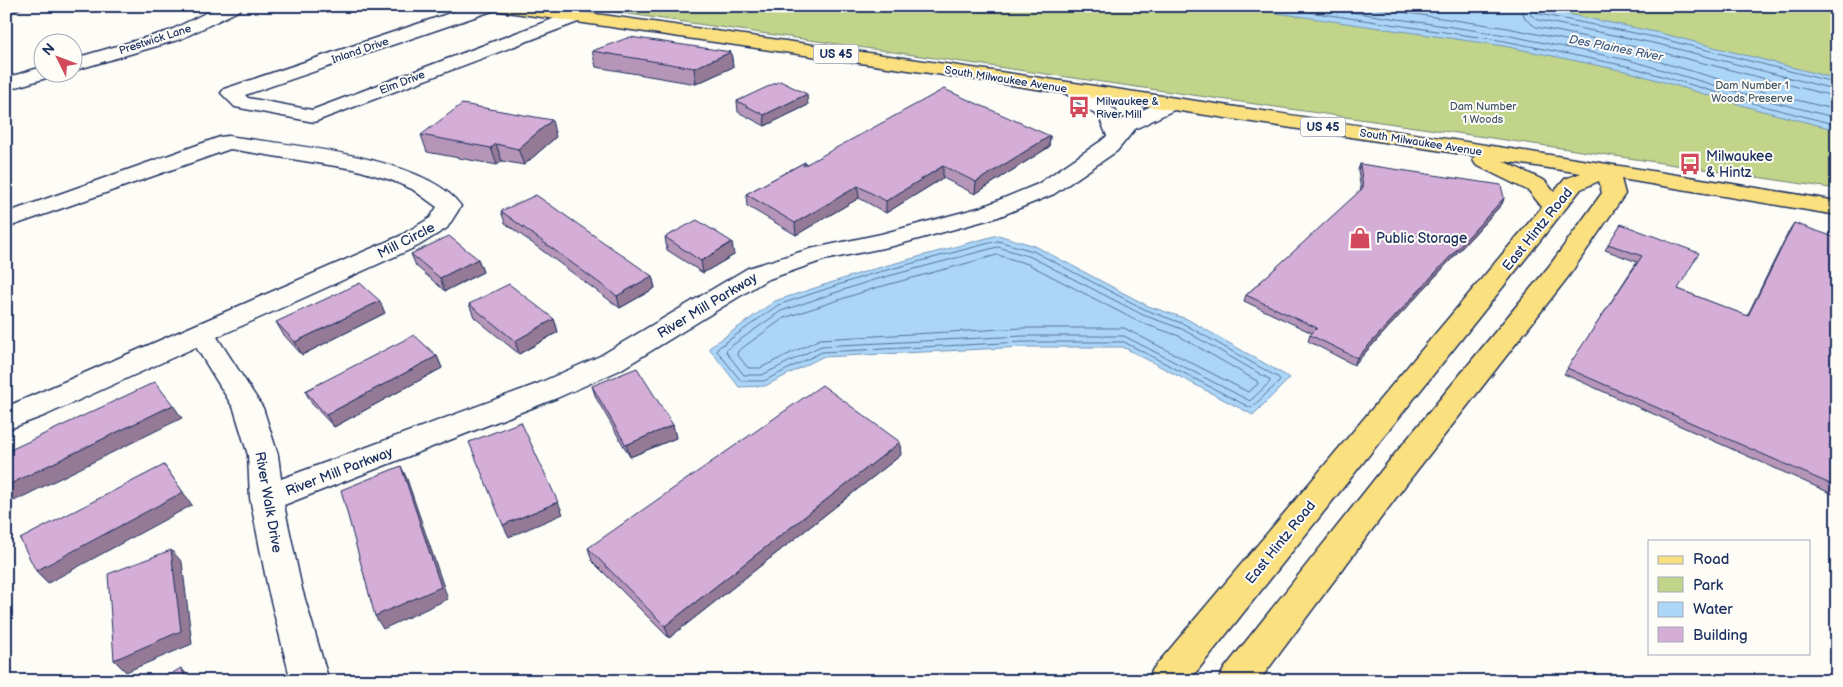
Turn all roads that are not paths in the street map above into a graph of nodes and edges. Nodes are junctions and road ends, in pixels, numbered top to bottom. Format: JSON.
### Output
{"nodes":[{"id":1,"x":234,"y":6,"type":"edge"},
{"id":2,"x":489,"y":6,"type":"edge"},
{"id":3,"x":500,"y":6,"type":"edge"},
{"id":4,"x":572,"y":18,"type":"junction"},
{"id":5,"x":82,"y":62,"type":"edge"},
{"id":6,"x":32,"y":76,"type":"edge"},
{"id":7,"x":6,"y":84,"type":"edge"},
{"id":8,"x":1072,"y":89,"type":"junction"},
{"id":9,"x":231,"y":93,"type":"joint"},
{"id":10,"x":1171,"y":104,"type":"junction"},
{"id":11,"x":1117,"y":135,"type":"junction"},
{"id":12,"x":1458,"y":148,"type":"junction"},
{"id":13,"x":1607,"y":170,"type":"junction"},
{"id":14,"x":1554,"y":207,"type":"junction"},
{"id":15,"x":1837,"y":208,"type":"edge"},
{"id":16,"x":6,"y":221,"type":"edge"},
{"id":17,"x":202,"y":335,"type":"junction"},
{"id":18,"x":6,"y":419,"type":"edge"},
{"id":19,"x":266,"y":498,"type":"junction"},
{"id":20,"x":310,"y":681,"type":"edge"},
{"id":21,"x":1166,"y":681,"type":"edge"},
{"id":22,"x":1237,"y":681,"type":"edge"}],
"edges":[{"from":1,"to":5,"type":"street","name":"Prestwick Lane"},
{"from":2,"to":9,"type":"street","name":"Inland Drive"},
{"from":3,"to":4,"type":"main road","name":"South Milwaukee Avenue","number":"US 45"},
{"from":4,"to":8,"type":"main road","name":"South Milwaukee Avenue","number":"US 45"},
{"from":4,"to":9,"type":"street","name":"Elm Drive"},
{"from":6,"to":7,"type":"street"},
{"from":8,"to":10,"type":"main road","name":"South Milwaukee Avenue","number":"US 45"},
{"from":8,"to":11,"type":"street"},
{"from":10,"to":11,"type":"street","name":"River Mill Parkway"},
{"from":10,"to":12,"type":"main road","name":"South Milwaukee Avenue","number":"US 45"},
{"from":11,"to":19,"type":"street","name":"River Mill Parkway"},
{"from":12,"to":13,"type":"main road","name":"South Milwaukee Avenue","number":"US 45"},
{"from":12,"to":14,"type":"main road"},
{"from":13,"to":14,"type":"main road","name":"East Hintz Road"},
{"from":13,"to":15,"type":"main road","name":"South Milwaukee Avenue","number":"US 45"},
{"from":13,"to":22,"type":"main road"},
{"from":14,"to":21,"type":"main road","name":"East Hintz Road"},
{"from":16,"to":17,"type":"street","name":"Mill Circle"},
{"from":17,"to":18,"type":"street","name":"Mill Circle"},
{"from":17,"to":19,"type":"street","name":"River Walk Drive"},
{"from":19,"to":20,"type":"street","name":"River Walk Drive"}]}
